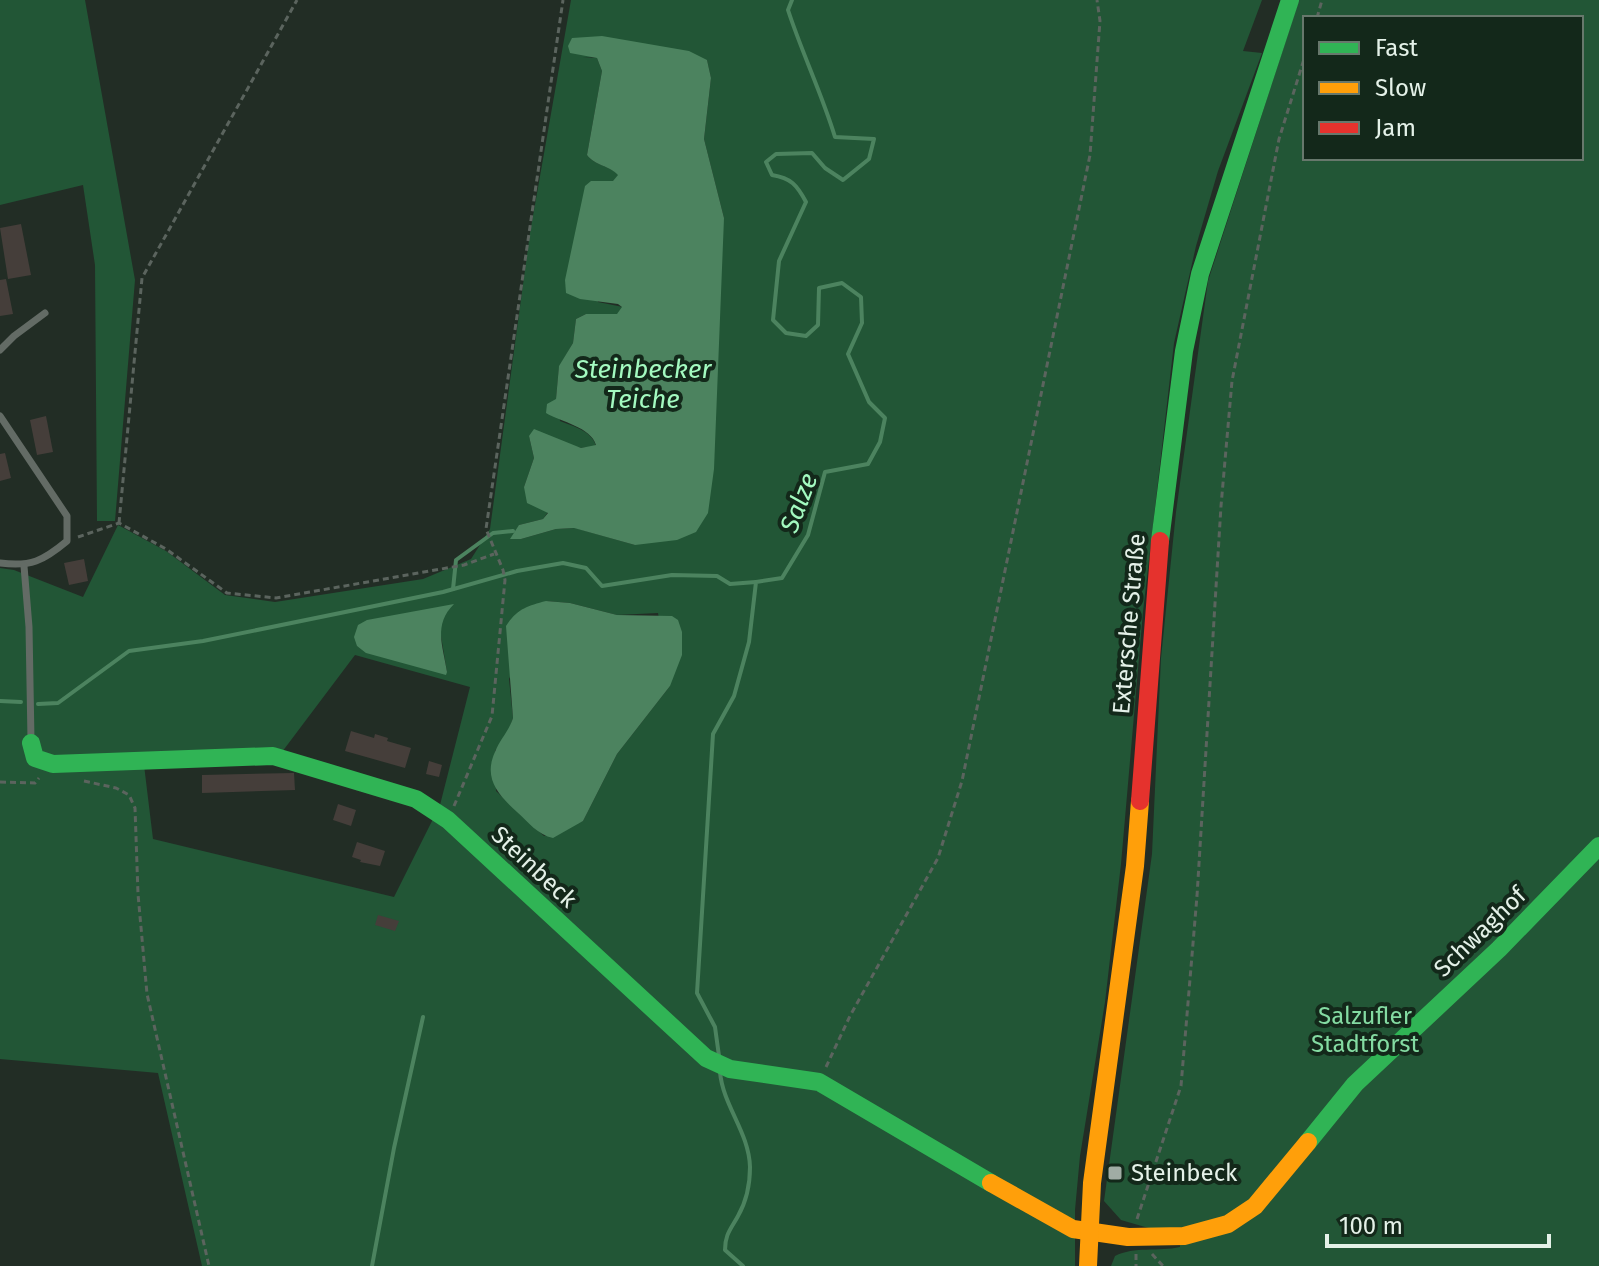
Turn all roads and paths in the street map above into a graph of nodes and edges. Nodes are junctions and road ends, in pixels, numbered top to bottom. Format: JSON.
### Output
{"nodes":[{"id":1,"x":297,"y":0,"type":"edge"},
{"id":2,"x":563,"y":0,"type":"edge"},
{"id":3,"x":1097,"y":0,"type":"edge"},
{"id":4,"x":1290,"y":0,"type":"edge"},
{"id":5,"x":1303,"y":62,"type":"edge"},
{"id":6,"x":45,"y":313,"type":"dead end"},
{"id":7,"x":0,"y":350,"type":"edge"},
{"id":8,"x":0,"y":416,"type":"edge"},
{"id":9,"x":119,"y":523,"type":"junction"},
{"id":10,"x":67,"y":541,"type":"junction"},
{"id":11,"x":495,"y":553,"type":"junction"},
{"id":12,"x":0,"y":563,"type":"edge"},
{"id":13,"x":24,"y":566,"type":"junction"},
{"id":14,"x":31,"y":743,"type":"joint"},
{"id":15,"x":79,"y":780,"type":"dead end"},
{"id":16,"x":0,"y":782,"type":"edge"},
{"id":17,"x":35,"y":783,"type":"dead end"},
{"id":18,"x":452,"y":811,"type":"dead end"},
{"id":19,"x":1599,"y":846,"type":"edge"},
{"id":20,"x":819,"y":1082,"type":"junction"},
{"id":21,"x":1089,"y":1233,"type":"junction"},
{"id":22,"x":1138,"y":1237,"type":"junction"},
{"id":23,"x":209,"y":1266,"type":"edge"},
{"id":24,"x":1088,"y":1266,"type":"edge"}],
"edges":[{"from":1,"to":9,"type":"path"},
{"from":2,"to":11,"type":"path"},
{"from":3,"to":20,"type":"path"},
{"from":4,"to":21,"type":"street","name":"Extersche Straße"},
{"from":5,"to":22,"type":"path"},
{"from":6,"to":7,"type":"lane"},
{"from":8,"to":10,"type":"lane"},
{"from":9,"to":10,"type":"path"},
{"from":9,"to":11,"type":"path"},
{"from":10,"to":13,"type":"lane"},
{"from":11,"to":18,"type":"path"},
{"from":12,"to":13,"type":"lane"},
{"from":13,"to":14,"type":"lane"},
{"from":14,"to":20,"type":"street","name":"Steinbeck"},
{"from":15,"to":23,"type":"path"},
{"from":16,"to":17,"type":"path"},
{"from":19,"to":22,"type":"street","name":"Schwaghof"},
{"from":20,"to":21,"type":"street","name":"Steinbeck"},
{"from":21,"to":22,"type":"street","name":"Schwaghof"},
{"from":21,"to":24,"type":"street","name":"Extersche Straße"}]}
